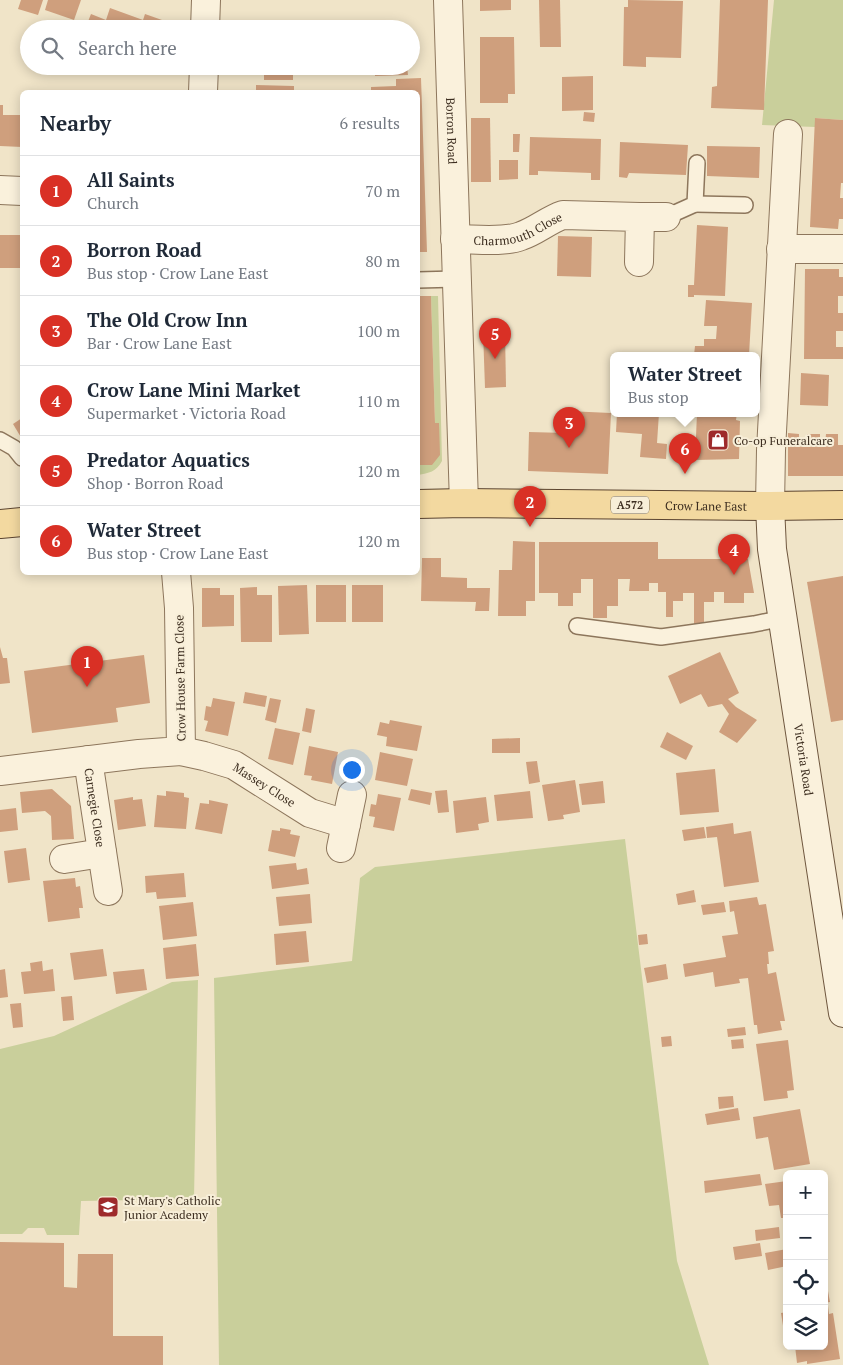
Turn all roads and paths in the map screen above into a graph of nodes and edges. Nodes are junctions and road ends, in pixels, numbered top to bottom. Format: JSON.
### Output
{"nodes":[{"id":1,"x":206,"y":0,"type":"edge"},
{"id":2,"x":448,"y":0,"type":"edge"},
{"id":3,"x":205,"y":20,"type":"edge"},
{"id":4,"x":204,"y":75,"type":"edge"},
{"id":5,"x":203,"y":90,"type":"edge"},
{"id":6,"x":788,"y":134,"type":"dead end"},
{"id":7,"x":697,"y":163,"type":"dead end"},
{"id":8,"x":0,"y":190,"type":"edge"},
{"id":9,"x":20,"y":191,"type":"edge"},
{"id":10,"x":695,"y":204,"type":"junction"},
{"id":11,"x":745,"y":205,"type":"dead end"},
{"id":12,"x":653,"y":217,"type":"junction"},
{"id":13,"x":455,"y":239,"type":"junction"},
{"id":14,"x":781,"y":249,"type":"junction"},
{"id":15,"x":843,"y":249,"type":"edge"},
{"id":16,"x":639,"y":262,"type":"dead end"},
{"id":17,"x":420,"y":280,"type":"edge"},
{"id":18,"x":456,"y":280,"type":"junction"},
{"id":19,"x":0,"y":440,"type":"edge"},
{"id":20,"x":20,"y":456,"type":"edge"},
{"id":21,"x":464,"y":503,"type":"junction"},
{"id":22,"x":420,"y":504,"type":"edge"},
{"id":23,"x":843,"y":505,"type":"edge"},
{"id":24,"x":770,"y":506,"type":"junction"},
{"id":25,"x":20,"y":522,"type":"edge"},
{"id":26,"x":0,"y":524,"type":"edge"},
{"id":27,"x":176,"y":575,"type":"edge"},
{"id":28,"x":784,"y":618,"type":"junction"},
{"id":29,"x":577,"y":626,"type":"dead end"},
{"id":30,"x":181,"y":751,"type":"junction"},
{"id":31,"x":88,"y":760,"type":"junction"},
{"id":32,"x":0,"y":771,"type":"edge"},
{"id":33,"x":352,"y":795,"type":"dead end"},
{"id":34,"x":102,"y":853,"type":"junction"},
{"id":35,"x":64,"y":859,"type":"dead end"},
{"id":36,"x":108,"y":891,"type":"dead end"},
{"id":37,"x":843,"y":1013,"type":"edge"}],
"edges":[{"from":1,"to":3,"type":"street"},
{"from":2,"to":13,"type":"street","name":"Borron Road"},
{"from":4,"to":5,"type":"street"},
{"from":6,"to":14,"type":"street","name":"Victoria Road"},
{"from":7,"to":10,"type":"lane"},
{"from":8,"to":9,"type":"street"},
{"from":10,"to":11,"type":"lane"},
{"from":10,"to":12,"type":"lane"},
{"from":12,"to":13,"type":"street","name":"Charmouth Close"},
{"from":12,"to":16,"type":"street"},
{"from":13,"to":18,"type":"street","name":"Borron Road"},
{"from":14,"to":15,"type":"street"},
{"from":14,"to":24,"type":"street","name":"Victoria Road"},
{"from":17,"to":18,"type":"lane"},
{"from":18,"to":21,"type":"street","name":"Borron Road"},
{"from":19,"to":20,"type":"lane"},
{"from":21,"to":22,"type":"main road","name":"Crow Lane East","number":"A572"},
{"from":21,"to":24,"type":"main road","name":"Crow Lane East","number":"A572"},
{"from":23,"to":24,"type":"main road","name":"Crow Lane East","number":"A572"},
{"from":24,"to":28,"type":"street","name":"Victoria Road"},
{"from":25,"to":26,"type":"main road"},
{"from":27,"to":30,"type":"street","name":"Crow House Farm Close"},
{"from":28,"to":29,"type":"lane"},
{"from":28,"to":37,"type":"street","name":"Victoria Road"},
{"from":30,"to":31,"type":"street","name":"Crow House Farm Close"},
{"from":30,"to":33,"type":"street","name":"Massey Close"},
{"from":31,"to":32,"type":"street","name":"Crow House Farm Close"},
{"from":31,"to":34,"type":"street","name":"Carnegie Close"},
{"from":34,"to":35,"type":"street","name":"Carnegie Close"},
{"from":34,"to":36,"type":"street","name":"Carnegie Close"}]}
